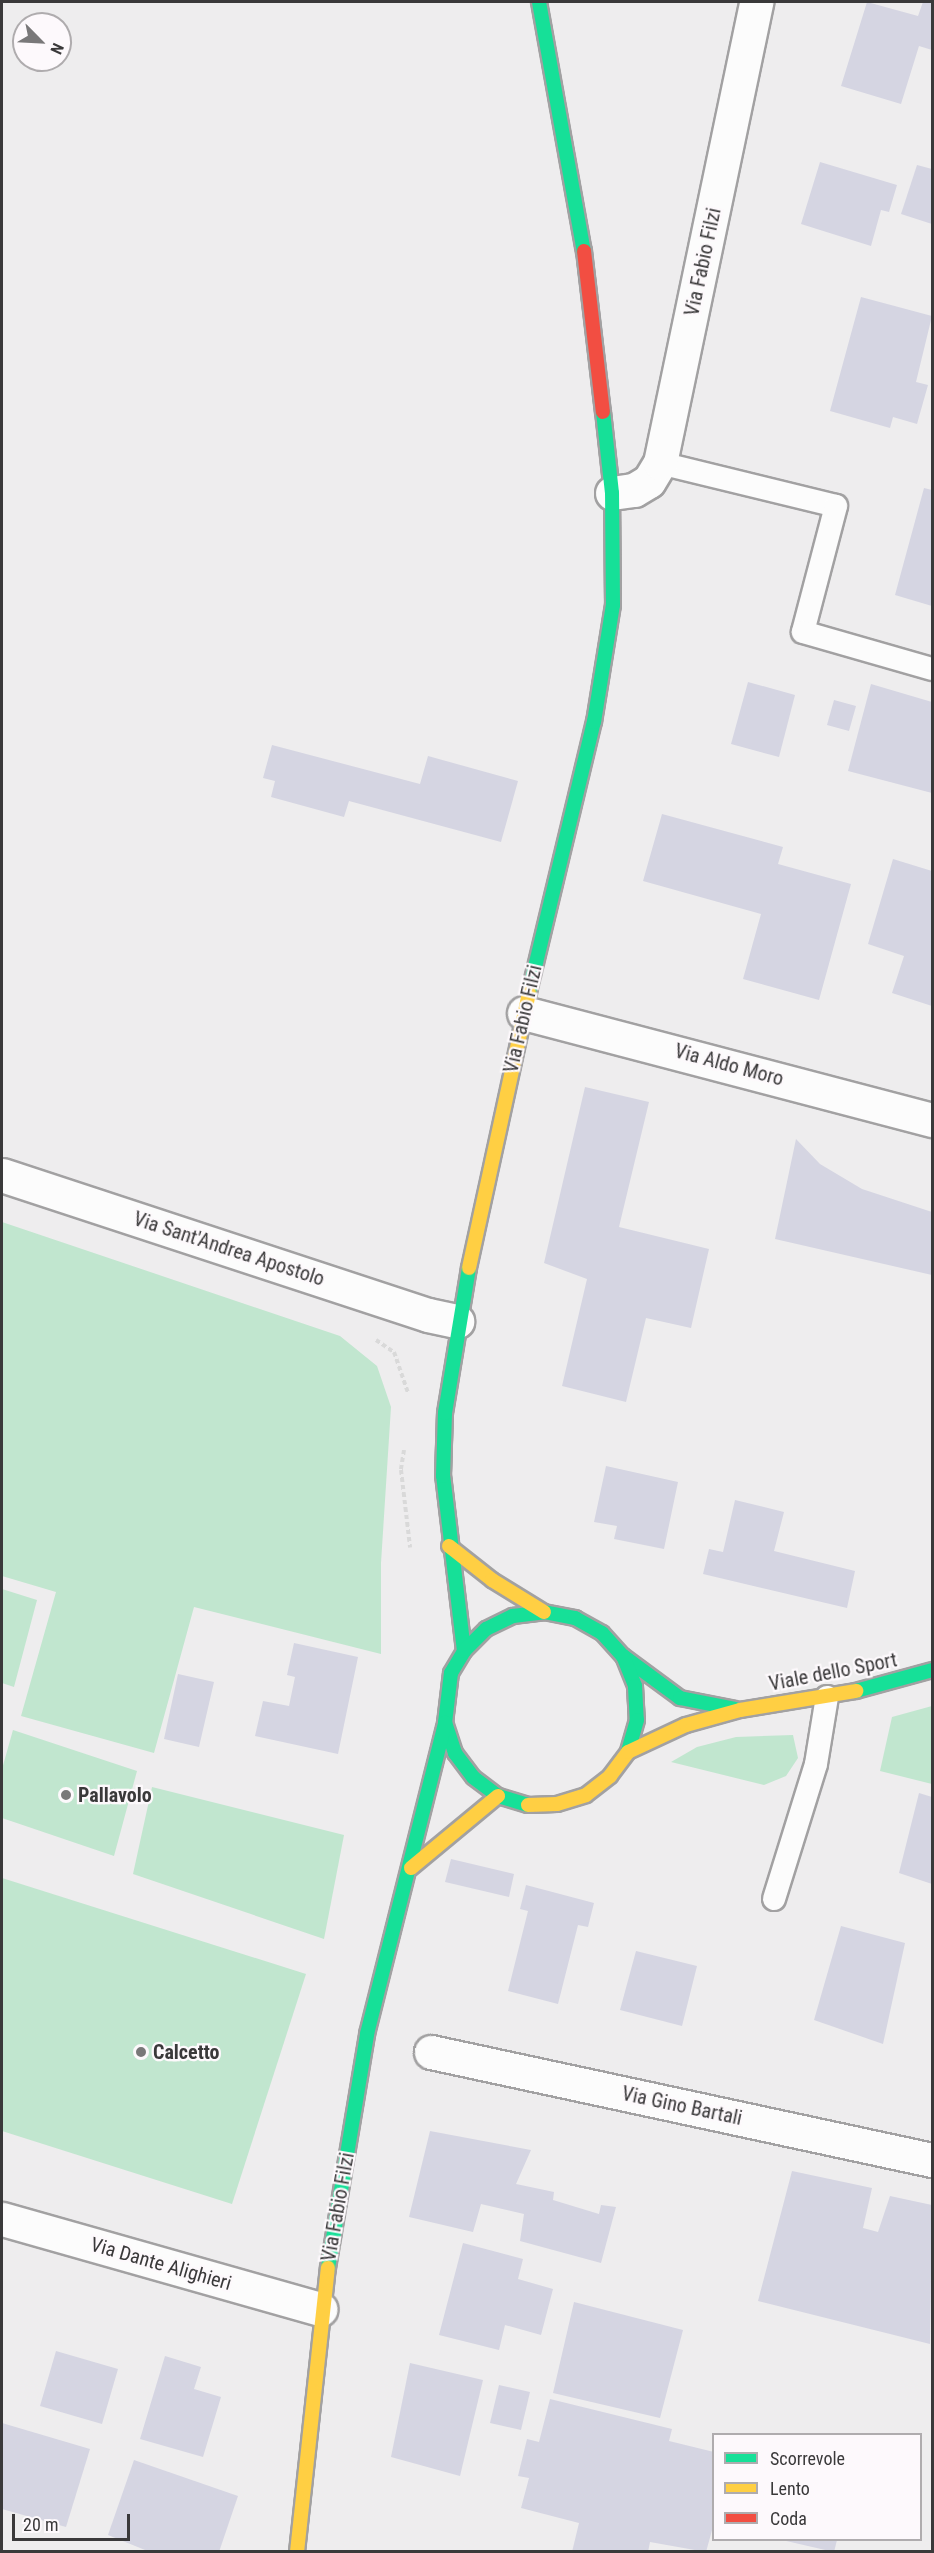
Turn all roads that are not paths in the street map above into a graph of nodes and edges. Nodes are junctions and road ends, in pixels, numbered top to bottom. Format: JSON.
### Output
{"nodes":[{"id":1,"x":539,"y":2,"type":"edge"},
{"id":2,"x":756,"y":2,"type":"edge"},
{"id":3,"x":660,"y":463,"type":"junction"},
{"id":4,"x":612,"y":494,"type":"junction"},
{"id":5,"x":933,"y":669,"type":"edge"},
{"id":6,"x":524,"y":1013,"type":"junction"},
{"id":7,"x":933,"y":1120,"type":"edge"},
{"id":8,"x":2,"y":1175,"type":"edge"},
{"id":9,"x":457,"y":1321,"type":"junction"},
{"id":10,"x":450,"y":1546,"type":"junction"},
{"id":11,"x":544,"y":1612,"type":"junction"},
{"id":12,"x":464,"y":1651,"type":"junction"},
{"id":13,"x":623,"y":1656,"type":"junction"},
{"id":14,"x":933,"y":1670,"type":"edge"},
{"id":15,"x":827,"y":1697,"type":"junction"},
{"id":16,"x":740,"y":1710,"type":"junction"},
{"id":17,"x":445,"y":1723,"type":"junction"},
{"id":18,"x":628,"y":1752,"type":"junction"},
{"id":19,"x":498,"y":1796,"type":"junction"},
{"id":20,"x":411,"y":1868,"type":"junction"},
{"id":21,"x":774,"y":1899,"type":"dead end"},
{"id":22,"x":430,"y":2052,"type":"dead end"},
{"id":23,"x":933,"y":2160,"type":"edge"},
{"id":24,"x":2,"y":2219,"type":"edge"},
{"id":25,"x":321,"y":2309,"type":"junction"},
{"id":26,"x":297,"y":2552,"type":"edge"}],
"edges":[{"from":1,"to":4,"type":"main road","name":"Via Fabio Filzi"},
{"from":2,"to":3,"type":"street","name":"Via Fabio Filzi"},
{"from":3,"to":4,"type":"street","name":"Via Fabio Filzi"},
{"from":3,"to":5,"type":"lane"},
{"from":4,"to":6,"type":"main road","name":"Via Fabio Filzi"},
{"from":6,"to":7,"type":"street","name":"Via Aldo Moro"},
{"from":6,"to":9,"type":"main road","name":"Via Fabio Filzi"},
{"from":8,"to":9,"type":"street","name":"Via Sant'Andrea Apostolo"},
{"from":9,"to":10,"type":"main road","name":"Via Fabio Filzi"},
{"from":10,"to":11,"type":"main road","name":"Via Fabio Filzi"},
{"from":10,"to":12,"type":"main road","name":"Via Fabio Filzi"},
{"from":11,"to":12,"type":"main road","name":"Via Fabio Filzi"},
{"from":11,"to":13,"type":"main road","name":"Via Fabio Filzi"},
{"from":12,"to":17,"type":"main road","name":"Via Fabio Filzi"},
{"from":13,"to":16,"type":"main road","name":"Viale dello Sport"},
{"from":13,"to":18,"type":"main road","name":"Via Fabio Filzi"},
{"from":14,"to":15,"type":"main road","name":"Viale dello Sport"},
{"from":15,"to":16,"type":"main road","name":"Viale dello Sport"},
{"from":15,"to":21,"type":"lane"},
{"from":16,"to":18,"type":"main road","name":"Viale dello Sport"},
{"from":17,"to":19,"type":"main road","name":"Via Fabio Filzi"},
{"from":17,"to":20,"type":"main road","name":"Via Fabio Filzi"},
{"from":18,"to":19,"type":"main road","name":"Via Fabio Filzi"},
{"from":19,"to":20,"type":"main road"},
{"from":20,"to":25,"type":"main road","name":"Via Fabio Filzi"},
{"from":22,"to":23,"type":"street","name":"Via Gino Bartali"},
{"from":24,"to":25,"type":"street","name":"Via Dante Alighieri"},
{"from":25,"to":26,"type":"main road","name":"Via Fabio Filzi"}]}
